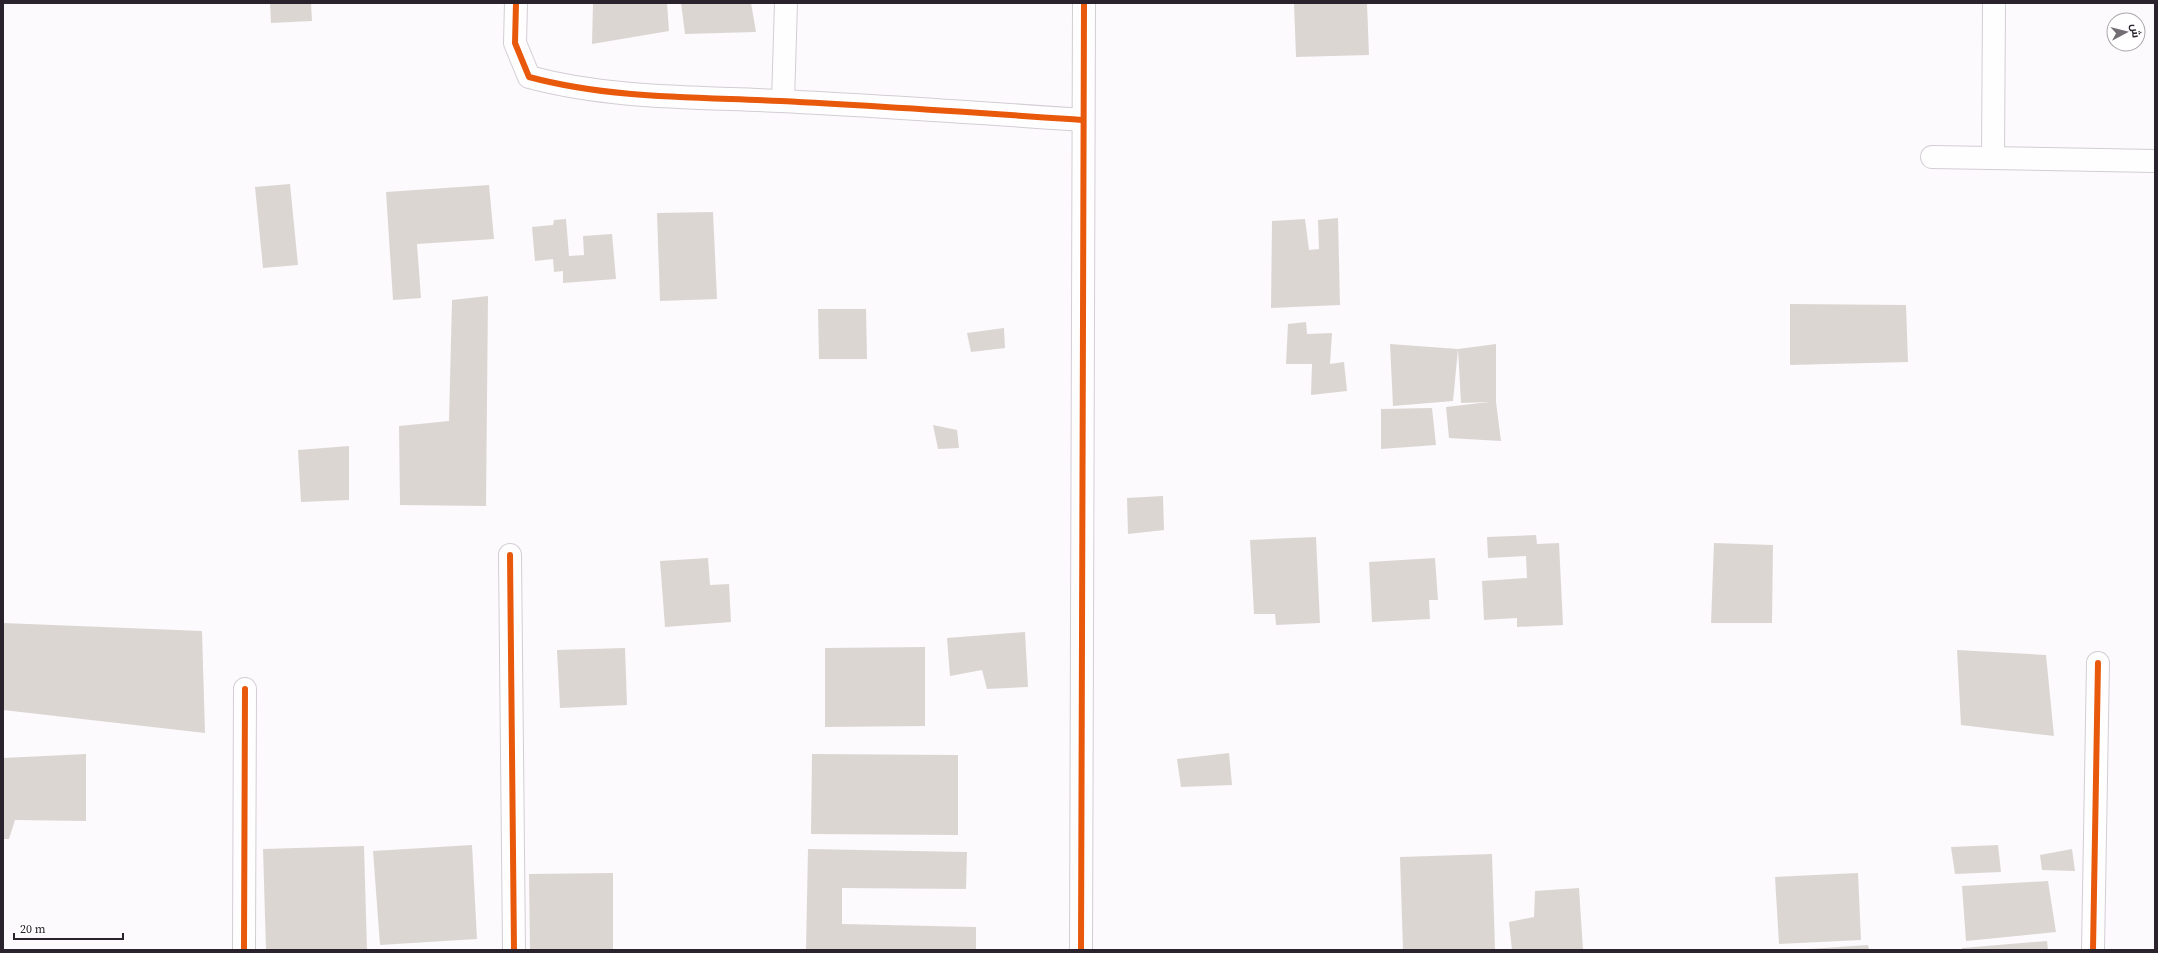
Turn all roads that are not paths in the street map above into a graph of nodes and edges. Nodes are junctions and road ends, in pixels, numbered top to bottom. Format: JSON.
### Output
{"nodes":[{"id":1,"x":516,"y":3,"type":"edge"},
{"id":2,"x":786,"y":3,"type":"edge"},
{"id":3,"x":1084,"y":3,"type":"edge"},
{"id":4,"x":1994,"y":3,"type":"edge"},
{"id":5,"x":783,"y":101,"type":"junction"},
{"id":6,"x":1083,"y":120,"type":"junction"},
{"id":7,"x":1932,"y":157,"type":"dead end"},
{"id":8,"x":1993,"y":158,"type":"junction"},
{"id":9,"x":2155,"y":160,"type":"edge"},
{"id":10,"x":510,"y":555,"type":"dead end"},
{"id":11,"x":2098,"y":663,"type":"dead end"},
{"id":12,"x":245,"y":689,"type":"dead end"},
{"id":13,"x":244,"y":950,"type":"edge"},
{"id":14,"x":514,"y":950,"type":"edge"},
{"id":15,"x":1081,"y":950,"type":"edge"},
{"id":16,"x":2093,"y":950,"type":"edge"}],
"edges":[{"from":1,"to":5,"type":"street"},
{"from":2,"to":5,"type":"street"},
{"from":3,"to":6,"type":"street"},
{"from":4,"to":8,"type":"street"},
{"from":5,"to":6,"type":"street"},
{"from":6,"to":15,"type":"street"},
{"from":7,"to":8,"type":"street"},
{"from":8,"to":9,"type":"street"},
{"from":10,"to":14,"type":"street"},
{"from":11,"to":16,"type":"street"},
{"from":12,"to":13,"type":"street"}]}
